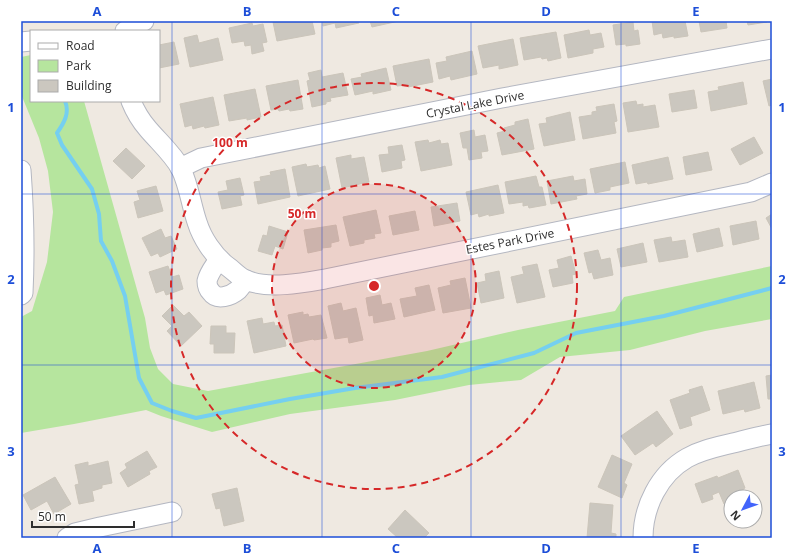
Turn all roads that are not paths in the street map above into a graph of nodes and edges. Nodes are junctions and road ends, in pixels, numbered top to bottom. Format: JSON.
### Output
{"nodes":[{"id":1,"x":144,"y":21,"type":"edge"},
{"id":2,"x":127,"y":30,"type":"edge"},
{"id":3,"x":772,"y":49,"type":"edge"},
{"id":4,"x":131,"y":102,"type":"edge"},
{"id":5,"x":180,"y":168,"type":"junction"},
{"id":6,"x":21,"y":170,"type":"edge"},
{"id":7,"x":772,"y":183,"type":"edge"},
{"id":8,"x":219,"y":259,"type":"junction"},
{"id":9,"x":246,"y":280,"type":"junction"},
{"id":10,"x":21,"y":296,"type":"edge"},
{"id":11,"x":772,"y":434,"type":"edge"},
{"id":12,"x":172,"y":512,"type":"dead end"},
{"id":13,"x":67,"y":538,"type":"edge"},
{"id":14,"x":643,"y":538,"type":"edge"}],
"edges":[{"from":1,"to":2,"type":"street"},
{"from":3,"to":5,"type":"street","name":"Crystal Lake Drive"},
{"from":4,"to":5,"type":"street","name":"Estes Park Drive"},
{"from":5,"to":8,"type":"street","name":"Estes Park Drive"},
{"from":6,"to":10,"type":"street"},
{"from":7,"to":9,"type":"street","name":"Estes Park Drive"},
{"from":8,"to":9,"type":"street","name":"Estes Park Drive"},
{"from":8,"to":9,"type":"street"},
{"from":11,"to":14,"type":"street"},
{"from":12,"to":13,"type":"street"}]}
